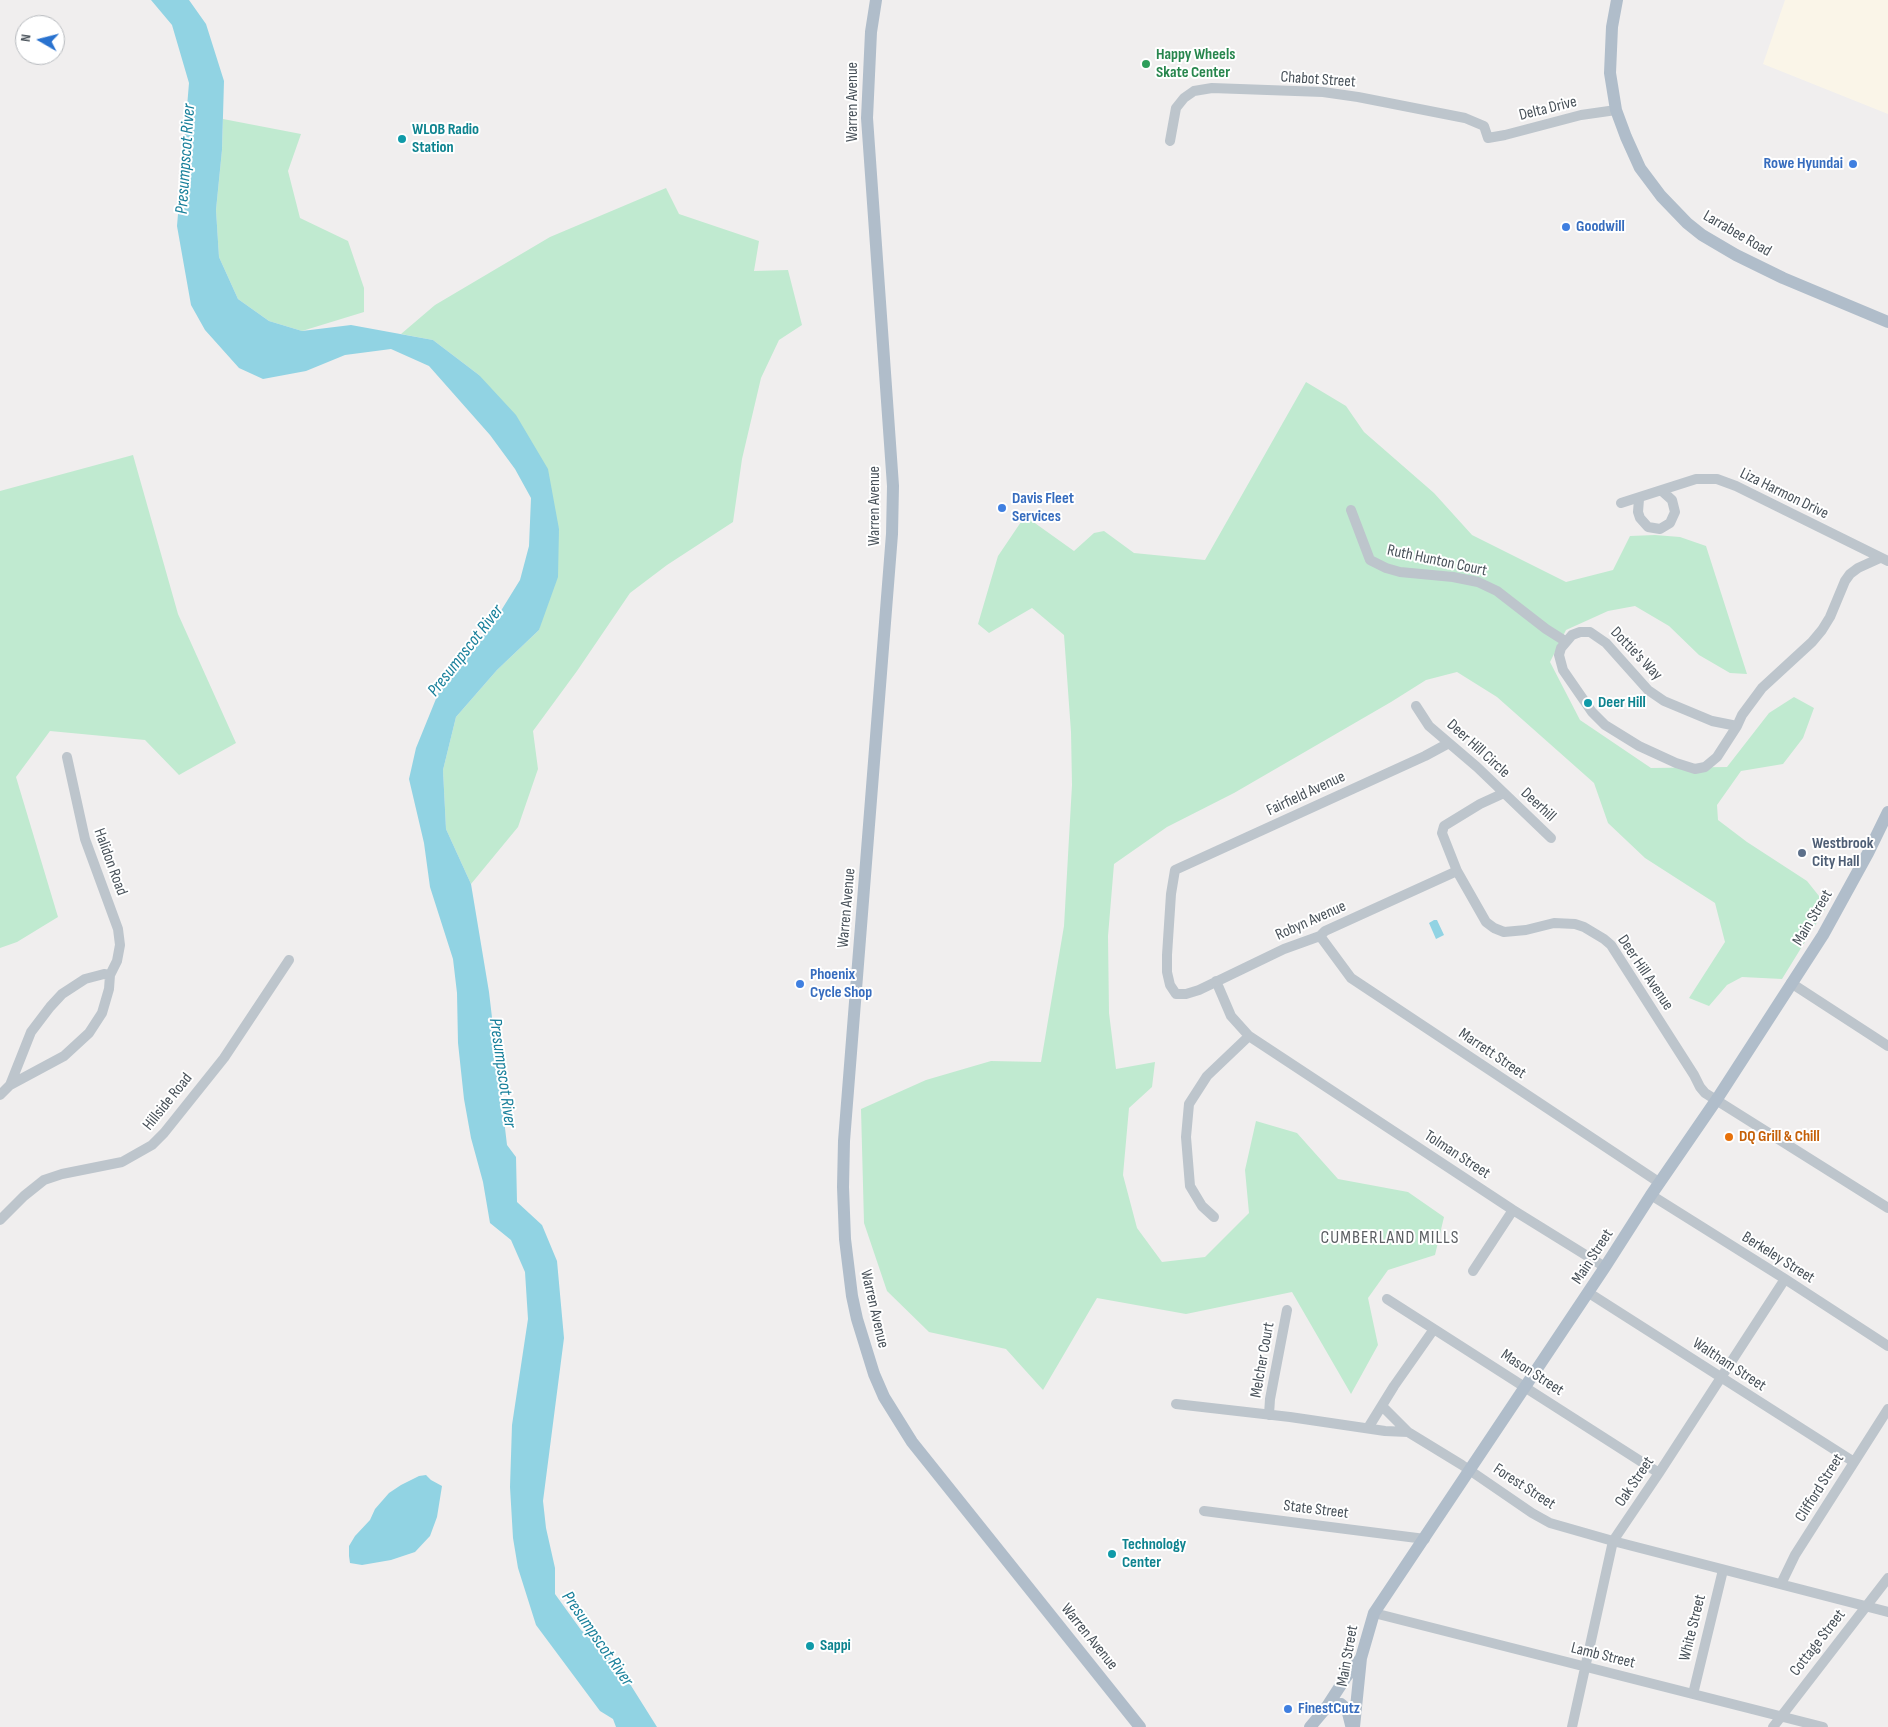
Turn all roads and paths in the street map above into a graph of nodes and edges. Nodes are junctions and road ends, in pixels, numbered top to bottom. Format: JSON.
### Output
{"nodes":[{"id":1,"x":876,"y":0,"type":"edge"},
{"id":2,"x":1617,"y":0,"type":"edge"},
{"id":3,"x":1616,"y":110,"type":"junction"},
{"id":4,"x":1488,"y":138,"type":"joint"},
{"id":5,"x":1170,"y":141,"type":"dead end"},
{"id":6,"x":1888,"y":322,"type":"edge"},
{"id":7,"x":1662,"y":491,"type":"junction"},
{"id":8,"x":1640,"y":499,"type":"junction"},
{"id":9,"x":1621,"y":503,"type":"dead end"},
{"id":10,"x":1351,"y":510,"type":"dead end"},
{"id":11,"x":1884,"y":560,"type":"edge"},
{"id":12,"x":1565,"y":641,"type":"junction"},
{"id":13,"x":1416,"y":706,"type":"dead end"},
{"id":14,"x":1737,"y":726,"type":"junction"},
{"id":15,"x":1449,"y":743,"type":"junction"},
{"id":16,"x":67,"y":757,"type":"dead end"},
{"id":17,"x":1504,"y":794,"type":"junction"},
{"id":18,"x":1888,"y":812,"type":"edge"},
{"id":19,"x":1551,"y":838,"type":"dead end"},
{"id":20,"x":1457,"y":871,"type":"junction"},
{"id":21,"x":1320,"y":936,"type":"junction"},
{"id":22,"x":289,"y":960,"type":"dead end"},
{"id":23,"x":110,"y":975,"type":"junction"},
{"id":24,"x":1216,"y":981,"type":"junction"},
{"id":25,"x":1792,"y":982,"type":"junction"},
{"id":26,"x":1176,"y":994,"type":"joint"},
{"id":27,"x":1249,"y":1036,"type":"junction"},
{"id":28,"x":1888,"y":1046,"type":"edge"},
{"id":29,"x":10,"y":1085,"type":"junction"},
{"id":30,"x":0,"y":1095,"type":"edge"},
{"id":31,"x":1717,"y":1099,"type":"junction"},
{"id":32,"x":1660,"y":1183,"type":"junction"},
{"id":33,"x":1651,"y":1196,"type":"junction"},
{"id":34,"x":1888,"y":1208,"type":"edge"},
{"id":35,"x":1514,"y":1210,"type":"junction"},
{"id":36,"x":1214,"y":1217,"type":"dead end"},
{"id":37,"x":0,"y":1220,"type":"edge"},
{"id":38,"x":1605,"y":1267,"type":"junction"},
{"id":39,"x":1473,"y":1271,"type":"dead end"},
{"id":40,"x":1786,"y":1279,"type":"junction"},
{"id":41,"x":1589,"y":1292,"type":"junction"},
{"id":42,"x":1387,"y":1298,"type":"dead end"},
{"id":43,"x":1287,"y":1310,"type":"dead end"},
{"id":44,"x":1434,"y":1329,"type":"junction"},
{"id":45,"x":1888,"y":1346,"type":"edge"},
{"id":46,"x":1721,"y":1377,"type":"junction"},
{"id":47,"x":1526,"y":1387,"type":"junction"},
{"id":48,"x":1176,"y":1404,"type":"dead end"},
{"id":49,"x":1382,"y":1406,"type":"junction"},
{"id":50,"x":1888,"y":1409,"type":"edge"},
{"id":51,"x":1269,"y":1415,"type":"junction"},
{"id":52,"x":1368,"y":1428,"type":"junction"},
{"id":53,"x":1408,"y":1432,"type":"junction"},
{"id":54,"x":1854,"y":1462,"type":"junction"},
{"id":55,"x":1470,"y":1470,"type":"junction"},
{"id":56,"x":1659,"y":1473,"type":"junction"},
{"id":57,"x":1204,"y":1511,"type":"dead end"},
{"id":58,"x":1425,"y":1539,"type":"junction"},
{"id":59,"x":1613,"y":1541,"type":"junction"},
{"id":60,"x":1723,"y":1570,"type":"junction"},
{"id":61,"x":1888,"y":1578,"type":"edge"},
{"id":62,"x":1781,"y":1584,"type":"junction"},
{"id":63,"x":1866,"y":1606,"type":"junction"},
{"id":64,"x":1888,"y":1612,"type":"edge"},
{"id":65,"x":1374,"y":1613,"type":"junction"},
{"id":66,"x":1361,"y":1658,"type":"junction"},
{"id":67,"x":1585,"y":1667,"type":"junction"},
{"id":68,"x":1693,"y":1694,"type":"junction"},
{"id":69,"x":1326,"y":1708,"type":"junction"},
{"id":70,"x":1781,"y":1716,"type":"junction"},
{"id":71,"x":1140,"y":1727,"type":"edge"},
{"id":72,"x":1310,"y":1727,"type":"edge"},
{"id":73,"x":1353,"y":1727,"type":"edge"},
{"id":74,"x":1572,"y":1727,"type":"edge"},
{"id":75,"x":1773,"y":1727,"type":"edge"},
{"id":76,"x":1823,"y":1727,"type":"edge"}],
"edges":[{"from":1,"to":71,"type":"main road","name":"Warren Avenue"},
{"from":2,"to":3,"type":"main road","name":"Larrabee Road"},
{"from":3,"to":4,"type":"street","name":"Delta Drive"},
{"from":3,"to":6,"type":"main road","name":"Larrabee Road"},
{"from":4,"to":5,"type":"street","name":"Chabot Street"},
{"from":7,"to":8,"type":"street","name":"Liza Harmon Drive"},
{"from":7,"to":8,"type":"street"},
{"from":7,"to":11,"type":"street","name":"Liza Harmon Drive"},
{"from":8,"to":9,"type":"street","name":"Liza Harmon Drive"},
{"from":10,"to":12,"type":"street","name":"Ruth Hunton Court"},
{"from":11,"to":14,"type":"street"},
{"from":12,"to":14,"type":"street","name":"Dottie's Way"},
{"from":12,"to":14,"type":"street"},
{"from":13,"to":15,"type":"street","name":"Deer Hill Circle"},
{"from":15,"to":17,"type":"street","name":"Deer Hill Circle"},
{"from":15,"to":26,"type":"street","name":"Fairfield Avenue"},
{"from":16,"to":23,"type":"street","name":"Halidon Road"},
{"from":17,"to":19,"type":"street","name":"Deerhill"},
{"from":17,"to":20,"type":"street","name":"Deer Hill Circle"},
{"from":18,"to":25,"type":"main road","name":"Main Street"},
{"from":20,"to":21,"type":"street","name":"Robyn Avenue"},
{"from":20,"to":31,"type":"street","name":"Deer Hill Avenue"},
{"from":21,"to":24,"type":"street","name":"Robyn Avenue"},
{"from":21,"to":32,"type":"street","name":"Marrett Street"},
{"from":22,"to":37,"type":"street","name":"Hillside Road"},
{"from":23,"to":29,"type":"street","name":"Halidon Road"},
{"from":23,"to":29,"type":"street","name":"Halidon Road"},
{"from":24,"to":26,"type":"street","name":"Robyn Avenue"},
{"from":24,"to":27,"type":"street","name":"Tolman Street"},
{"from":25,"to":28,"type":"street"},
{"from":25,"to":31,"type":"main road","name":"Main Street"},
{"from":27,"to":35,"type":"street","name":"Tolman Street"},
{"from":27,"to":36,"type":"street"},
{"from":29,"to":30,"type":"street","name":"Halidon Road"},
{"from":31,"to":32,"type":"main road","name":"Main Street"},
{"from":31,"to":34,"type":"street","name":"Deer Hill Avenue"},
{"from":32,"to":33,"type":"main road","name":"Main Street"},
{"from":33,"to":38,"type":"main road","name":"Main Street"},
{"from":33,"to":40,"type":"street","name":"Berkeley Street"},
{"from":35,"to":38,"type":"street","name":"Tolman Street"},
{"from":35,"to":39,"type":"street"},
{"from":38,"to":41,"type":"main road","name":"Main Street"},
{"from":40,"to":45,"type":"street","name":"Berkeley Street"},
{"from":40,"to":46,"type":"street","name":"Oak Street"},
{"from":41,"to":46,"type":"street","name":"Waltham Street"},
{"from":41,"to":47,"type":"main road","name":"Main Street"},
{"from":42,"to":44,"type":"street","name":"Mason Street"},
{"from":43,"to":51,"type":"street","name":"Melcher Court"},
{"from":44,"to":47,"type":"street","name":"Mason Street"},
{"from":44,"to":49,"type":"street"},
{"from":46,"to":54,"type":"street","name":"Waltham Street"},
{"from":46,"to":56,"type":"street","name":"Oak Street"},
{"from":47,"to":55,"type":"main road","name":"Main Street"},
{"from":47,"to":56,"type":"street","name":"Mason Street"},
{"from":48,"to":51,"type":"street","name":"Forest Street"},
{"from":49,"to":52,"type":"street"},
{"from":49,"to":53,"type":"street"},
{"from":50,"to":54,"type":"street","name":"Clifford Street"},
{"from":51,"to":52,"type":"street","name":"Forest Street"},
{"from":52,"to":53,"type":"street","name":"Forest Street"},
{"from":53,"to":55,"type":"street","name":"Forest Street"},
{"from":54,"to":62,"type":"street","name":"Clifford Street"},
{"from":55,"to":58,"type":"main road","name":"Main Street"},
{"from":55,"to":59,"type":"street","name":"Forest Street"},
{"from":56,"to":59,"type":"street","name":"Oak Street"},
{"from":57,"to":58,"type":"street","name":"State Street"},
{"from":58,"to":65,"type":"main road","name":"Main Street"},
{"from":59,"to":60,"type":"street","name":"Forest Street"},
{"from":59,"to":67,"type":"street","name":"Oak Street"},
{"from":60,"to":62,"type":"street","name":"Forest Street"},
{"from":60,"to":68,"type":"street","name":"White Street"},
{"from":61,"to":63,"type":"street","name":"Cottage Street"},
{"from":62,"to":63,"type":"street","name":"Forest Street"},
{"from":63,"to":64,"type":"street","name":"Forest Street"},
{"from":63,"to":70,"type":"street","name":"Cottage Street"},
{"from":65,"to":66,"type":"main road","name":"Main Street"},
{"from":65,"to":67,"type":"street","name":"Lamb Street"},
{"from":66,"to":69,"type":"main road"},
{"from":66,"to":73,"type":"main road","name":"Main Street"},
{"from":67,"to":68,"type":"street","name":"Lamb Street"},
{"from":67,"to":74,"type":"street","name":"Oak Street"},
{"from":68,"to":70,"type":"street","name":"Lamb Street"},
{"from":69,"to":72,"type":"main road"},
{"from":69,"to":73,"type":"main road"},
{"from":70,"to":75,"type":"street","name":"Cottage Street"},
{"from":70,"to":76,"type":"street","name":"Lamb Street"}]}
